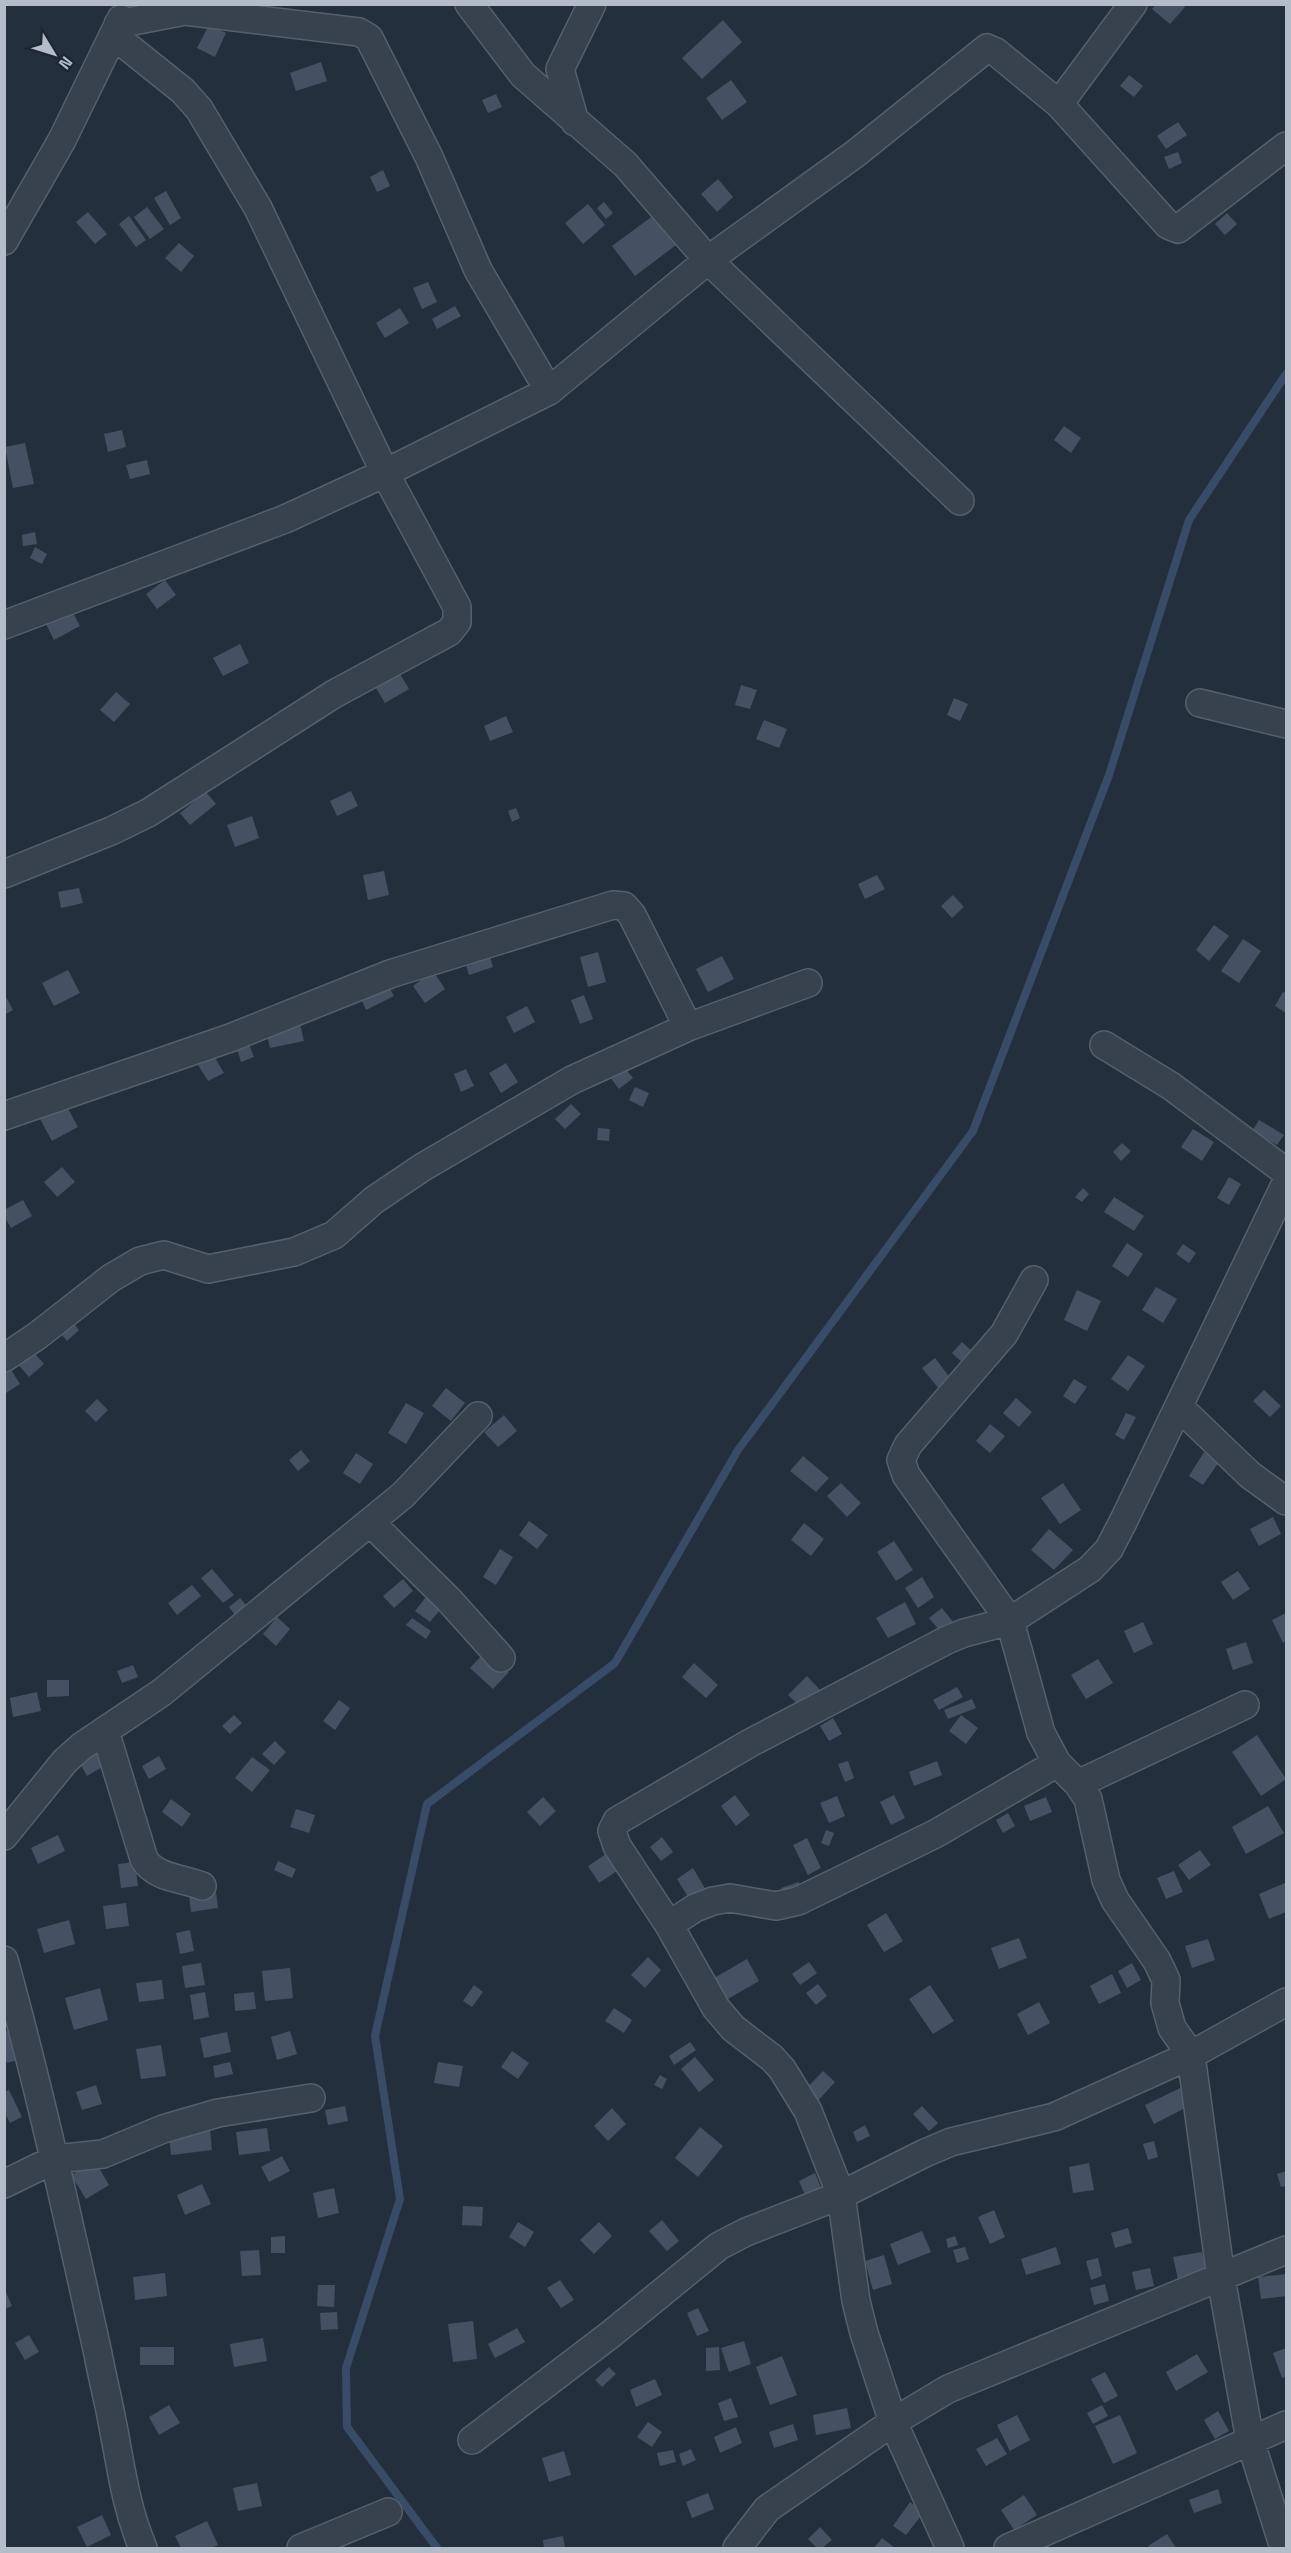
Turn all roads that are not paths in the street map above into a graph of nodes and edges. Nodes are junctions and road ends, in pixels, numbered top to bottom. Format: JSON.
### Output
{"nodes":[{"id":1,"x":469,"y":4,"type":"edge"},
{"id":2,"x":592,"y":4,"type":"edge"},
{"id":3,"x":1133,"y":4,"type":"edge"},
{"id":4,"x":120,"y":21,"type":"edge"},
{"id":5,"x":1059,"y":104,"type":"junction"},
{"id":6,"x":576,"y":122,"type":"junction"},
{"id":7,"x":1287,"y":147,"type":"edge"},
{"id":8,"x":4,"y":241,"type":"edge"},
{"id":9,"x":708,"y":260,"type":"junction"},
{"id":10,"x":549,"y":391,"type":"junction"},
{"id":11,"x":385,"y":473,"type":"junction"},
{"id":12,"x":960,"y":501,"type":"dead end"},
{"id":13,"x":4,"y":625,"type":"edge"},
{"id":14,"x":1200,"y":703,"type":"dead end"},
{"id":15,"x":1287,"y":724,"type":"edge"},
{"id":16,"x":4,"y":874,"type":"edge"},
{"id":17,"x":808,"y":983,"type":"dead end"},
{"id":18,"x":688,"y":1027,"type":"junction"},
{"id":19,"x":1104,"y":1045,"type":"dead end"},
{"id":20,"x":4,"y":1116,"type":"edge"},
{"id":21,"x":1287,"y":1172,"type":"edge"},
{"id":22,"x":1287,"y":1183,"type":"edge"},
{"id":23,"x":1034,"y":1280,"type":"dead end"},
{"id":24,"x":4,"y":1358,"type":"edge"},
{"id":25,"x":1179,"y":1407,"type":"junction"},
{"id":26,"x":478,"y":1416,"type":"dead end"},
{"id":27,"x":1287,"y":1501,"type":"edge"},
{"id":28,"x":370,"y":1522,"type":"junction"},
{"id":29,"x":1010,"y":1621,"type":"junction"},
{"id":30,"x":501,"y":1658,"type":"dead end"},
{"id":31,"x":1245,"y":1705,"type":"dead end"},
{"id":32,"x":105,"y":1731,"type":"junction"},
{"id":33,"x":1057,"y":1763,"type":"junction"},
{"id":34,"x":1078,"y":1784,"type":"junction"},
{"id":35,"x":4,"y":1836,"type":"edge"},
{"id":36,"x":202,"y":1886,"type":"dead end"},
{"id":37,"x":669,"y":1925,"type":"junction"},
{"id":38,"x":4,"y":1960,"type":"edge"},
{"id":39,"x":1287,"y":2002,"type":"edge"},
{"id":40,"x":1191,"y":2055,"type":"junction"},
{"id":41,"x":311,"y":2098,"type":"dead end"},
{"id":42,"x":55,"y":2159,"type":"junction"},
{"id":43,"x":4,"y":2184,"type":"edge"},
{"id":44,"x":841,"y":2195,"type":"junction"},
{"id":45,"x":1287,"y":2250,"type":"edge"},
{"id":46,"x":1221,"y":2278,"type":"junction"},
{"id":47,"x":894,"y":2422,"type":"junction"},
{"id":48,"x":1287,"y":2425,"type":"edge"},
{"id":49,"x":472,"y":2440,"type":"dead end"},
{"id":50,"x":1250,"y":2440,"type":"junction"},
{"id":51,"x":388,"y":2512,"type":"dead end"},
{"id":52,"x":143,"y":2548,"type":"edge"},
{"id":53,"x":301,"y":2548,"type":"edge"},
{"id":54,"x":737,"y":2548,"type":"edge"},
{"id":55,"x":950,"y":2548,"type":"edge"},
{"id":56,"x":1008,"y":2548,"type":"edge"},
{"id":57,"x":1284,"y":2548,"type":"edge"}],
"edges":[{"from":1,"to":6,"type":"street"},
{"from":2,"to":6,"type":"street"},
{"from":3,"to":5,"type":"street"},
{"from":4,"to":8,"type":"street"},
{"from":4,"to":10,"type":"street"},
{"from":4,"to":11,"type":"street"},
{"from":5,"to":7,"type":"street"},
{"from":5,"to":9,"type":"street"},
{"from":6,"to":9,"type":"street"},
{"from":9,"to":10,"type":"street"},
{"from":9,"to":12,"type":"street"},
{"from":10,"to":11,"type":"street"},
{"from":11,"to":13,"type":"street"},
{"from":11,"to":16,"type":"street"},
{"from":14,"to":15,"type":"street"},
{"from":17,"to":18,"type":"street"},
{"from":18,"to":20,"type":"street"},
{"from":18,"to":24,"type":"street"},
{"from":19,"to":21,"type":"street"},
{"from":22,"to":25,"type":"street"},
{"from":23,"to":29,"type":"street"},
{"from":25,"to":27,"type":"street"},
{"from":25,"to":29,"type":"street"},
{"from":26,"to":28,"type":"street"},
{"from":28,"to":30,"type":"street"},
{"from":28,"to":32,"type":"street"},
{"from":29,"to":33,"type":"street"},
{"from":29,"to":37,"type":"street"},
{"from":31,"to":34,"type":"street"},
{"from":32,"to":35,"type":"street"},
{"from":32,"to":36,"type":"street"},
{"from":33,"to":34,"type":"street"},
{"from":33,"to":37,"type":"street"},
{"from":34,"to":40,"type":"street"},
{"from":37,"to":44,"type":"street"},
{"from":38,"to":42,"type":"street"},
{"from":39,"to":40,"type":"street"},
{"from":40,"to":44,"type":"street"},
{"from":40,"to":46,"type":"street"},
{"from":41,"to":42,"type":"street"},
{"from":42,"to":43,"type":"street"},
{"from":42,"to":52,"type":"street"},
{"from":44,"to":47,"type":"street"},
{"from":44,"to":49,"type":"street"},
{"from":45,"to":46,"type":"street"},
{"from":46,"to":47,"type":"street"},
{"from":46,"to":50,"type":"street"},
{"from":47,"to":54,"type":"street"},
{"from":47,"to":55,"type":"street"},
{"from":48,"to":50,"type":"street"},
{"from":50,"to":56,"type":"street"},
{"from":50,"to":57,"type":"street"},
{"from":51,"to":53,"type":"street"}]}
